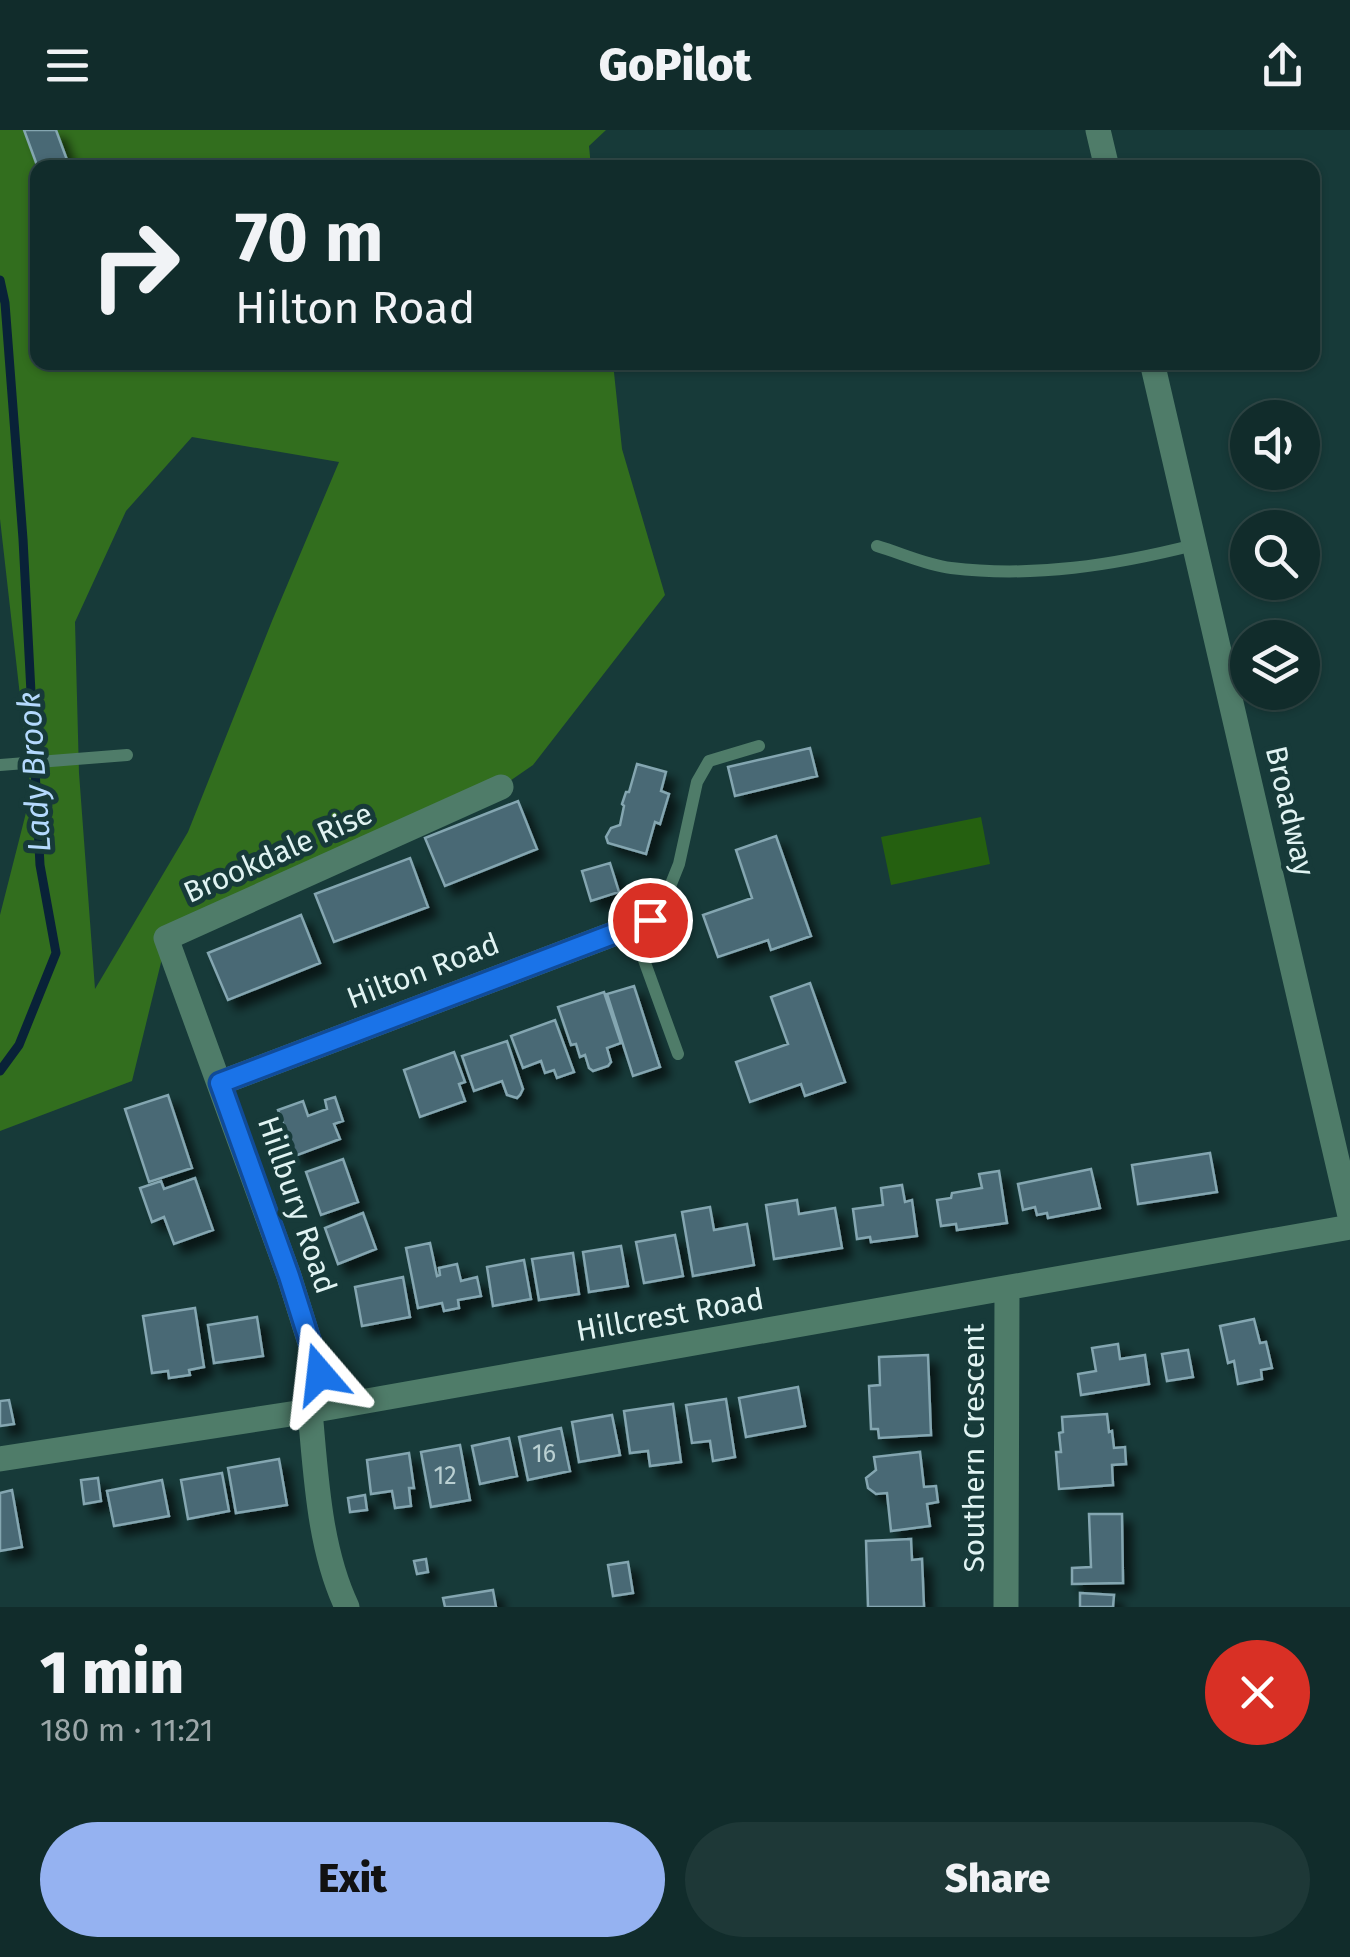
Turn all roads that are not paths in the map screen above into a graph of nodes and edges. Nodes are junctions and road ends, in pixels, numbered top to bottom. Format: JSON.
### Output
{"nodes":[{"id":1,"x":1098,"y":130,"type":"edge"},
{"id":2,"x":1105,"y":160,"type":"edge"},
{"id":3,"x":1154,"y":370,"type":"edge"},
{"id":4,"x":1194,"y":545,"type":"junction"},
{"id":5,"x":877,"y":546,"type":"dead end"},
{"id":6,"x":759,"y":746,"type":"dead end"},
{"id":7,"x":127,"y":754,"type":"dead end"},
{"id":8,"x":0,"y":765,"type":"edge"},
{"id":9,"x":501,"y":788,"type":"dead end"},
{"id":10,"x":641,"y":923,"type":"junction"},
{"id":11,"x":678,"y":1054,"type":"dead end"},
{"id":12,"x":220,"y":1083,"type":"junction"},
{"id":13,"x":1350,"y":1216,"type":"edge"},
{"id":14,"x":1350,"y":1227,"type":"edge"},
{"id":15,"x":1006,"y":1290,"type":"junction"},
{"id":16,"x":320,"y":1409,"type":"junction"},
{"id":17,"x":0,"y":1459,"type":"edge"},
{"id":18,"x":347,"y":1607,"type":"edge"},
{"id":19,"x":1006,"y":1607,"type":"edge"}],
"edges":[{"from":1,"to":2,"type":"street"},
{"from":3,"to":4,"type":"street","name":"Broadway"},
{"from":4,"to":5,"type":"lane"},
{"from":4,"to":13,"type":"street","name":"Broadway"},
{"from":6,"to":10,"type":"lane"},
{"from":7,"to":8,"type":"lane"},
{"from":9,"to":12,"type":"street","name":"Brookdale Rise"},
{"from":10,"to":11,"type":"lane"},
{"from":10,"to":12,"type":"street","name":"Hilton Road"},
{"from":12,"to":16,"type":"street","name":"Hillbury Road"},
{"from":14,"to":15,"type":"street","name":"Hillcrest Road"},
{"from":15,"to":16,"type":"street","name":"Hillcrest Road"},
{"from":15,"to":19,"type":"street","name":"Southern Crescent"},
{"from":16,"to":17,"type":"street","name":"Hillcrest Road"},
{"from":16,"to":18,"type":"street"}]}
